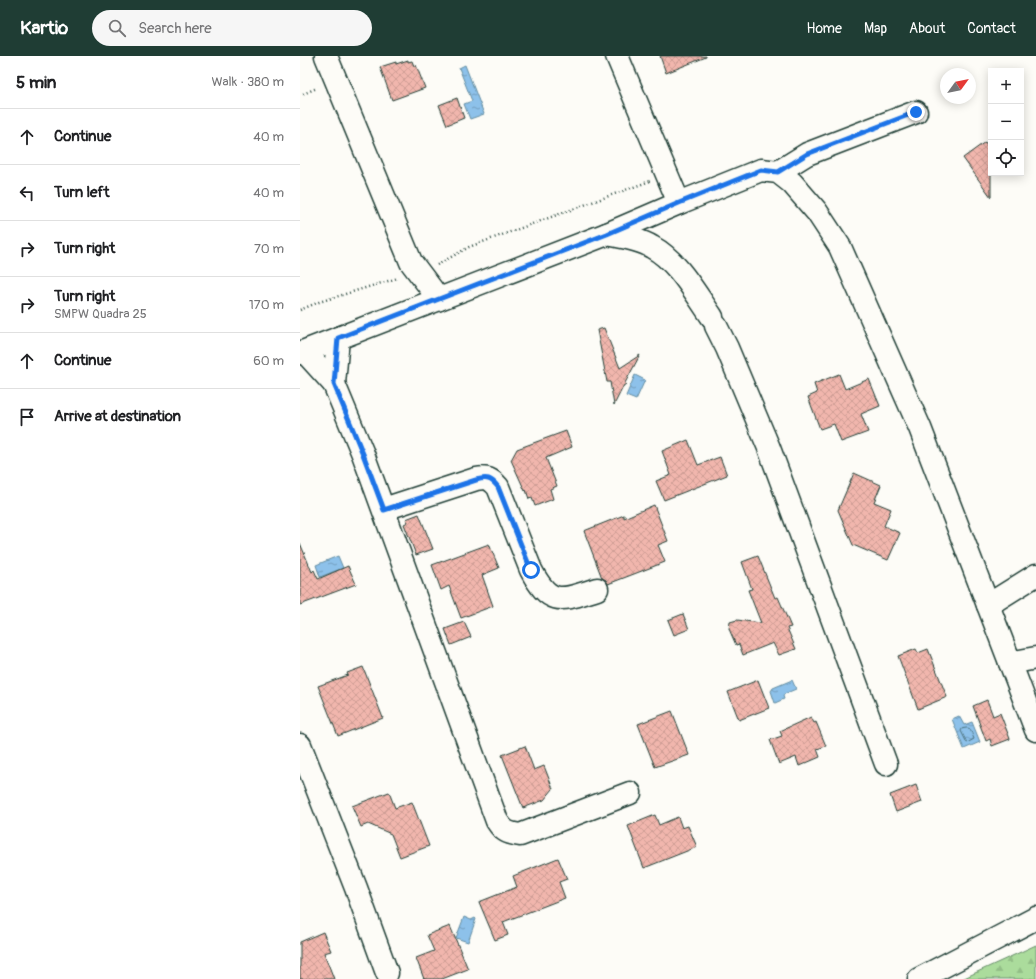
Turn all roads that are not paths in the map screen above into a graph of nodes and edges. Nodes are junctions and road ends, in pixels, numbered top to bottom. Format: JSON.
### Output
{"nodes":[{"id":1,"x":326,"y":56,"type":"edge"},
{"id":2,"x":617,"y":56,"type":"edge"},
{"id":3,"x":916,"y":112,"type":"dead end"},
{"id":4,"x":770,"y":171,"type":"junction"},
{"id":5,"x":679,"y":203,"type":"junction"},
{"id":6,"x":607,"y":234,"type":"junction"},
{"id":7,"x":414,"y":270,"type":"junction"},
{"id":8,"x":439,"y":299,"type":"junction"},
{"id":9,"x":415,"y":310,"type":"junction"},
{"id":10,"x":338,"y":338,"type":"junction"},
{"id":11,"x":302,"y":353,"type":"edge"},
{"id":12,"x":334,"y":384,"type":"junction"},
{"id":13,"x":384,"y":510,"type":"junction"},
{"id":14,"x":1036,"y":575,"type":"edge"},
{"id":15,"x":597,"y":589,"type":"dead end"},
{"id":16,"x":988,"y":605,"type":"junction"},
{"id":17,"x":1036,"y":658,"type":"edge"},
{"id":18,"x":1010,"y":663,"type":"junction"},
{"id":19,"x":1035,"y":726,"type":"edge"},
{"id":20,"x":300,"y":745,"type":"edge"},
{"id":21,"x":886,"y":764,"type":"dead end"},
{"id":22,"x":630,"y":793,"type":"dead end"},
{"id":23,"x":1036,"y":918,"type":"edge"},
{"id":24,"x":387,"y":974,"type":"dead end"},
{"id":25,"x":918,"y":979,"type":"edge"}],
"edges":[{"from":1,"to":7,"type":"street"},
{"from":2,"to":5,"type":"street"},
{"from":3,"to":4,"type":"street"},
{"from":4,"to":5,"type":"street"},
{"from":4,"to":16,"type":"street"},
{"from":5,"to":6,"type":"street"},
{"from":6,"to":8,"type":"street"},
{"from":6,"to":21,"type":"street"},
{"from":7,"to":8,"type":"street"},
{"from":7,"to":9,"type":"street"},
{"from":8,"to":9,"type":"street"},
{"from":9,"to":10,"type":"street"},
{"from":10,"to":11,"type":"street"},
{"from":10,"to":12,"type":"street"},
{"from":11,"to":12,"type":"street"},
{"from":12,"to":13,"type":"street"},
{"from":13,"to":15,"type":"street"},
{"from":13,"to":22,"type":"street"},
{"from":14,"to":16,"type":"street"},
{"from":16,"to":18,"type":"street"},
{"from":17,"to":18,"type":"street"},
{"from":18,"to":19,"type":"street"},
{"from":20,"to":24,"type":"street"},
{"from":23,"to":25,"type":"street"}]}
